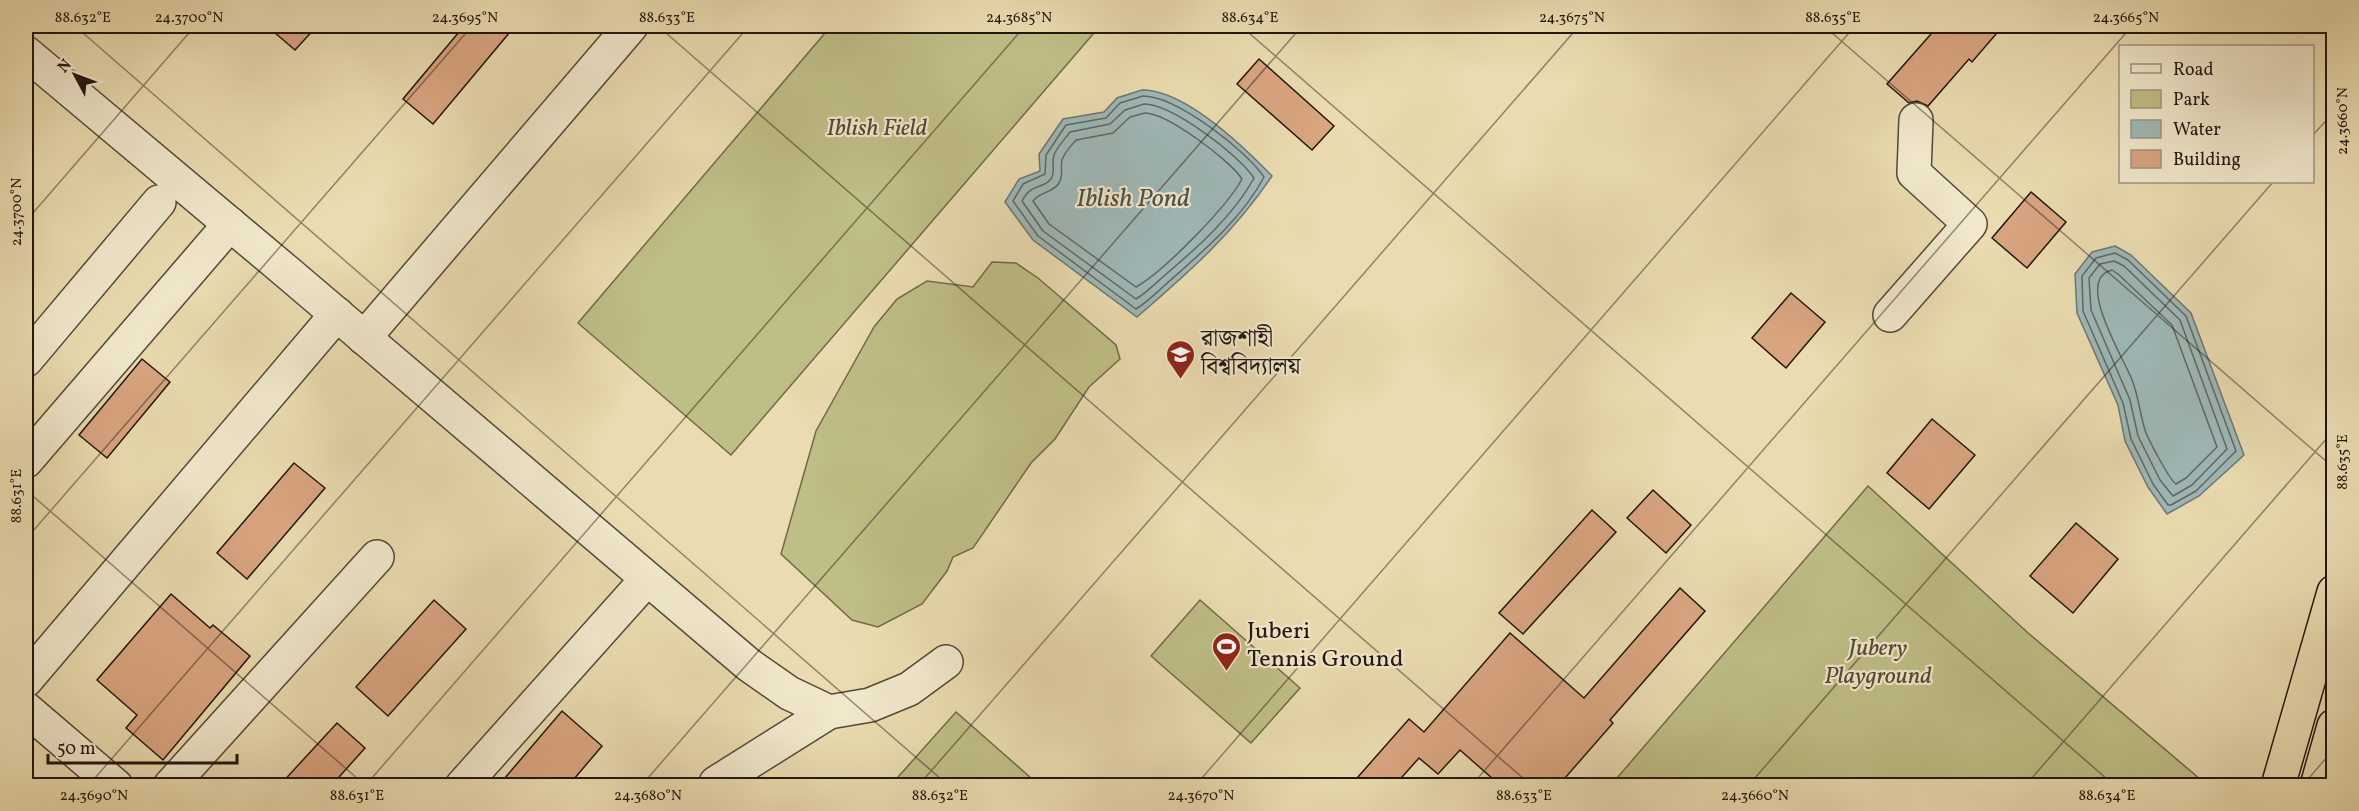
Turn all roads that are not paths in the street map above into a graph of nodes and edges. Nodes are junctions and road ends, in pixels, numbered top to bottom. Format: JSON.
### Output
{"nodes":[{"id":1,"x":631,"y":26,"type":"edge"},
{"id":2,"x":26,"y":52,"type":"edge"},
{"id":3,"x":1916,"y":120,"type":"dead end"},
{"id":4,"x":159,"y":202,"type":"dead end"},
{"id":5,"x":230,"y":224,"type":"junction"},
{"id":6,"x":337,"y":314,"type":"junction"},
{"id":7,"x":1890,"y":315,"type":"dead end"},
{"id":8,"x":364,"y":338,"type":"junction"},
{"id":9,"x":26,"y":360,"type":"edge"},
{"id":10,"x":26,"y":461,"type":"edge"},
{"id":11,"x":377,"y":557,"type":"dead end"},
{"id":12,"x":647,"y":579,"type":"junction"},
{"id":13,"x":2332,"y":604,"type":"edge"},
{"id":14,"x":946,"y":662,"type":"dead end"},
{"id":15,"x":26,"y":680,"type":"edge"},
{"id":16,"x":26,"y":709,"type":"edge"},
{"id":17,"x":829,"y":712,"type":"junction"},
{"id":18,"x":2334,"y":726,"type":"edge"},
{"id":19,"x":116,"y":786,"type":"edge"},
{"id":20,"x":170,"y":786,"type":"edge"},
{"id":21,"x":462,"y":786,"type":"edge"},
{"id":22,"x":718,"y":786,"type":"edge"},
{"id":23,"x":2278,"y":786,"type":"edge"},
{"id":24,"x":2317,"y":786,"type":"edge"}],
"edges":[{"from":1,"to":8,"type":"street"},
{"from":2,"to":5,"type":"street"},
{"from":3,"to":7,"type":"street"},
{"from":4,"to":9,"type":"street"},
{"from":5,"to":6,"type":"street"},
{"from":5,"to":10,"type":"street"},
{"from":6,"to":8,"type":"street"},
{"from":6,"to":15,"type":"street"},
{"from":8,"to":12,"type":"street"},
{"from":11,"to":20,"type":"street"},
{"from":12,"to":17,"type":"street"},
{"from":12,"to":21,"type":"street"},
{"from":13,"to":23,"type":"highway"},
{"from":14,"to":17,"type":"street"},
{"from":16,"to":19,"type":"street"},
{"from":17,"to":22,"type":"street"},
{"from":18,"to":24,"type":"highway"}]}
